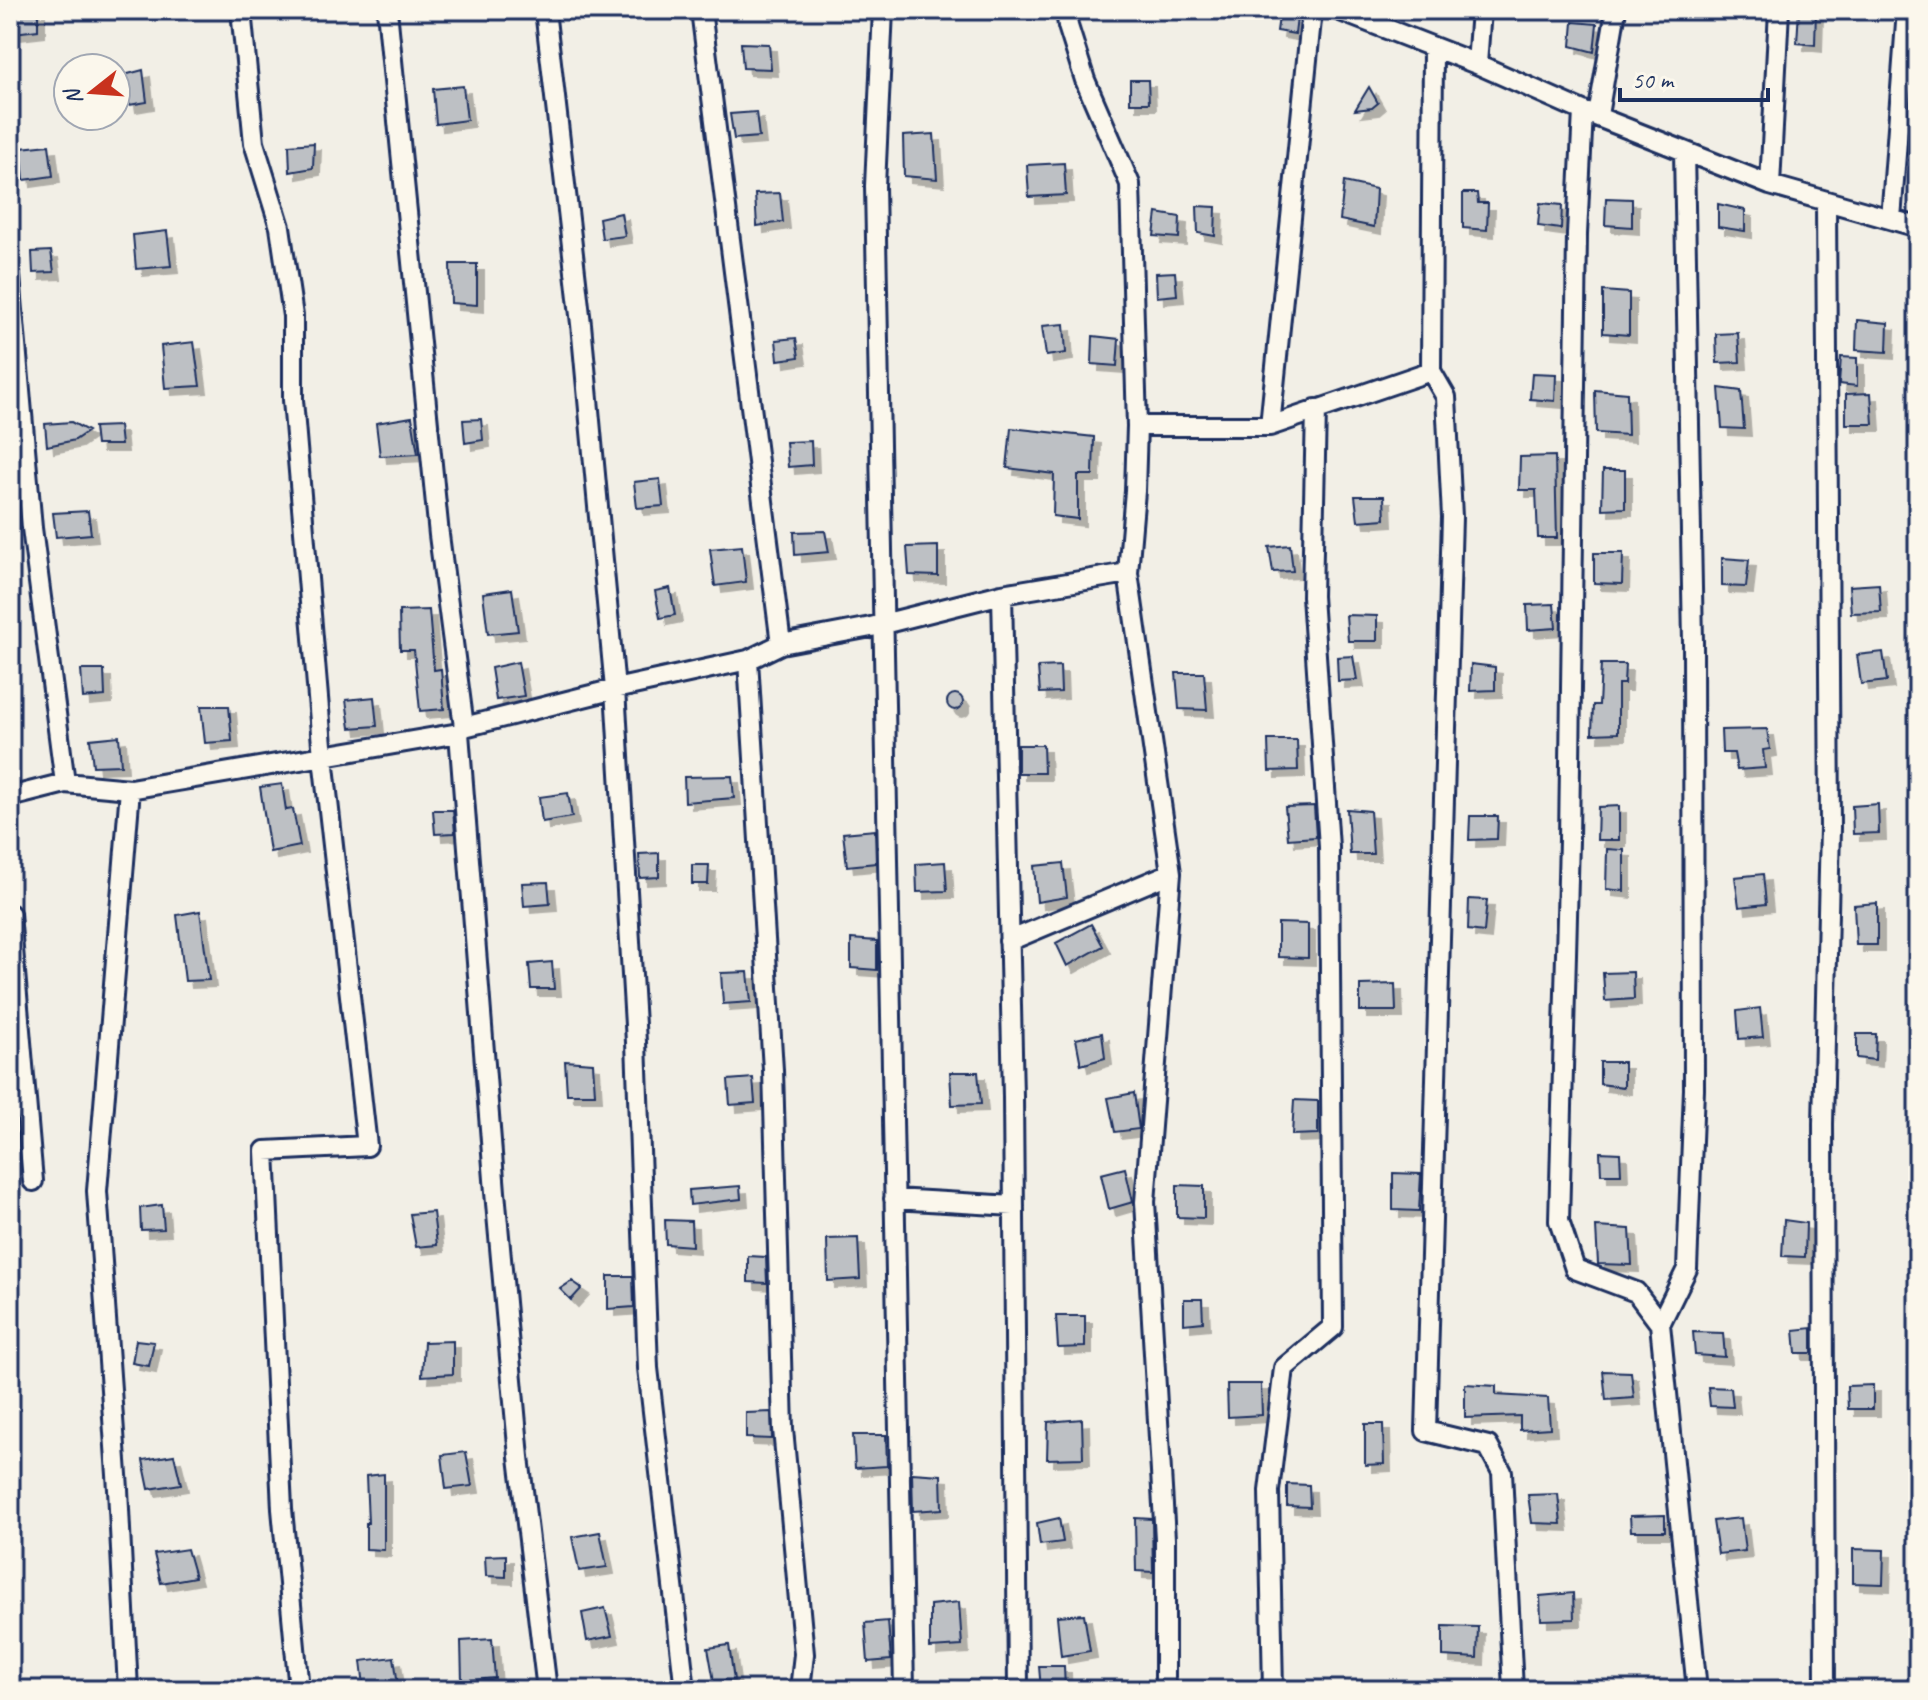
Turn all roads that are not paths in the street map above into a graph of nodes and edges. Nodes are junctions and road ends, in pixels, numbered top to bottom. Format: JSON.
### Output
{"nodes":[{"id":1,"x":241,"y":10,"type":"edge"},
{"id":2,"x":387,"y":10,"type":"edge"},
{"id":3,"x":545,"y":10,"type":"edge"},
{"id":4,"x":701,"y":10,"type":"edge"},
{"id":5,"x":883,"y":10,"type":"edge"},
{"id":6,"x":1066,"y":10,"type":"edge"},
{"id":7,"x":1312,"y":10,"type":"edge"},
{"id":8,"x":1338,"y":10,"type":"edge"},
{"id":9,"x":1481,"y":10,"type":"edge"},
{"id":10,"x":1616,"y":10,"type":"edge"},
{"id":11,"x":1779,"y":10,"type":"edge"},
{"id":12,"x":1907,"y":10,"type":"edge"},
{"id":13,"x":1433,"y":47,"type":"junction"},
{"id":14,"x":1477,"y":64,"type":"junction"},
{"id":15,"x":1591,"y":113,"type":"junction"},
{"id":16,"x":1684,"y":151,"type":"junction"},
{"id":17,"x":1770,"y":185,"type":"junction"},
{"id":18,"x":1826,"y":203,"type":"junction"},
{"id":19,"x":1891,"y":219,"type":"junction"},
{"id":20,"x":1918,"y":227,"type":"edge"},
{"id":21,"x":10,"y":276,"type":"edge"},
{"id":22,"x":1431,"y":371,"type":"junction"},
{"id":23,"x":1316,"y":409,"type":"junction"},
{"id":24,"x":1137,"y":426,"type":"junction"},
{"id":25,"x":1270,"y":426,"type":"junction"},
{"id":26,"x":1128,"y":573,"type":"junction"},
{"id":27,"x":1002,"y":594,"type":"junction"},
{"id":28,"x":883,"y":624,"type":"junction"},
{"id":29,"x":781,"y":644,"type":"junction"},
{"id":30,"x":748,"y":660,"type":"junction"},
{"id":31,"x":615,"y":689,"type":"junction"},
{"id":32,"x":462,"y":730,"type":"junction"},
{"id":33,"x":323,"y":757,"type":"junction"},
{"id":34,"x":65,"y":783,"type":"junction"},
{"id":35,"x":130,"y":789,"type":"junction"},
{"id":36,"x":10,"y":797,"type":"edge"},
{"id":37,"x":1171,"y":873,"type":"junction"},
{"id":38,"x":10,"y":914,"type":"edge"},
{"id":39,"x":1009,"y":941,"type":"junction"},
{"id":40,"x":33,"y":1181,"type":"dead end"},
{"id":41,"x":894,"y":1199,"type":"junction"},
{"id":42,"x":1014,"y":1206,"type":"junction"},
{"id":43,"x":1660,"y":1324,"type":"junction"},
{"id":44,"x":128,"y":1690,"type":"edge"},
{"id":45,"x":299,"y":1690,"type":"edge"},
{"id":46,"x":547,"y":1690,"type":"edge"},
{"id":47,"x":685,"y":1690,"type":"edge"},
{"id":48,"x":800,"y":1690,"type":"edge"},
{"id":49,"x":904,"y":1690,"type":"edge"},
{"id":50,"x":1018,"y":1690,"type":"edge"},
{"id":51,"x":1165,"y":1690,"type":"edge"},
{"id":52,"x":1273,"y":1690,"type":"edge"},
{"id":53,"x":1513,"y":1690,"type":"edge"},
{"id":54,"x":1697,"y":1690,"type":"edge"},
{"id":55,"x":1825,"y":1690,"type":"edge"}],
"edges":[{"from":1,"to":33,"type":"street"},
{"from":2,"to":32,"type":"street"},
{"from":3,"to":31,"type":"street"},
{"from":4,"to":29,"type":"street"},
{"from":5,"to":28,"type":"street"},
{"from":6,"to":24,"type":"street"},
{"from":7,"to":25,"type":"street"},
{"from":8,"to":13,"type":"street"},
{"from":9,"to":14,"type":"street"},
{"from":10,"to":15,"type":"street"},
{"from":11,"to":17,"type":"street"},
{"from":12,"to":19,"type":"street"},
{"from":13,"to":14,"type":"street"},
{"from":13,"to":22,"type":"street"},
{"from":14,"to":15,"type":"street"},
{"from":15,"to":16,"type":"street"},
{"from":15,"to":43,"type":"street"},
{"from":16,"to":17,"type":"street"},
{"from":16,"to":43,"type":"street"},
{"from":17,"to":18,"type":"street"},
{"from":18,"to":19,"type":"street"},
{"from":18,"to":55,"type":"street"},
{"from":19,"to":20,"type":"street"},
{"from":21,"to":34,"type":"street"},
{"from":22,"to":23,"type":"street"},
{"from":22,"to":53,"type":"street"},
{"from":23,"to":25,"type":"street"},
{"from":23,"to":52,"type":"street"},
{"from":24,"to":25,"type":"street"},
{"from":24,"to":26,"type":"street"},
{"from":26,"to":27,"type":"street"},
{"from":26,"to":37,"type":"street"},
{"from":27,"to":28,"type":"street"},
{"from":27,"to":39,"type":"street"},
{"from":28,"to":29,"type":"street"},
{"from":28,"to":41,"type":"street"},
{"from":29,"to":30,"type":"street"},
{"from":30,"to":31,"type":"street"},
{"from":30,"to":48,"type":"street"},
{"from":31,"to":32,"type":"street"},
{"from":31,"to":47,"type":"street"},
{"from":32,"to":33,"type":"street"},
{"from":32,"to":46,"type":"street"},
{"from":33,"to":35,"type":"street"},
{"from":33,"to":45,"type":"street"},
{"from":34,"to":35,"type":"street"},
{"from":34,"to":36,"type":"street"},
{"from":35,"to":44,"type":"street"},
{"from":37,"to":39,"type":"street"},
{"from":37,"to":51,"type":"street"},
{"from":38,"to":40,"type":"street"},
{"from":39,"to":42,"type":"street"},
{"from":41,"to":42,"type":"street"},
{"from":41,"to":49,"type":"street"},
{"from":42,"to":50,"type":"street"},
{"from":43,"to":54,"type":"street"}]}
